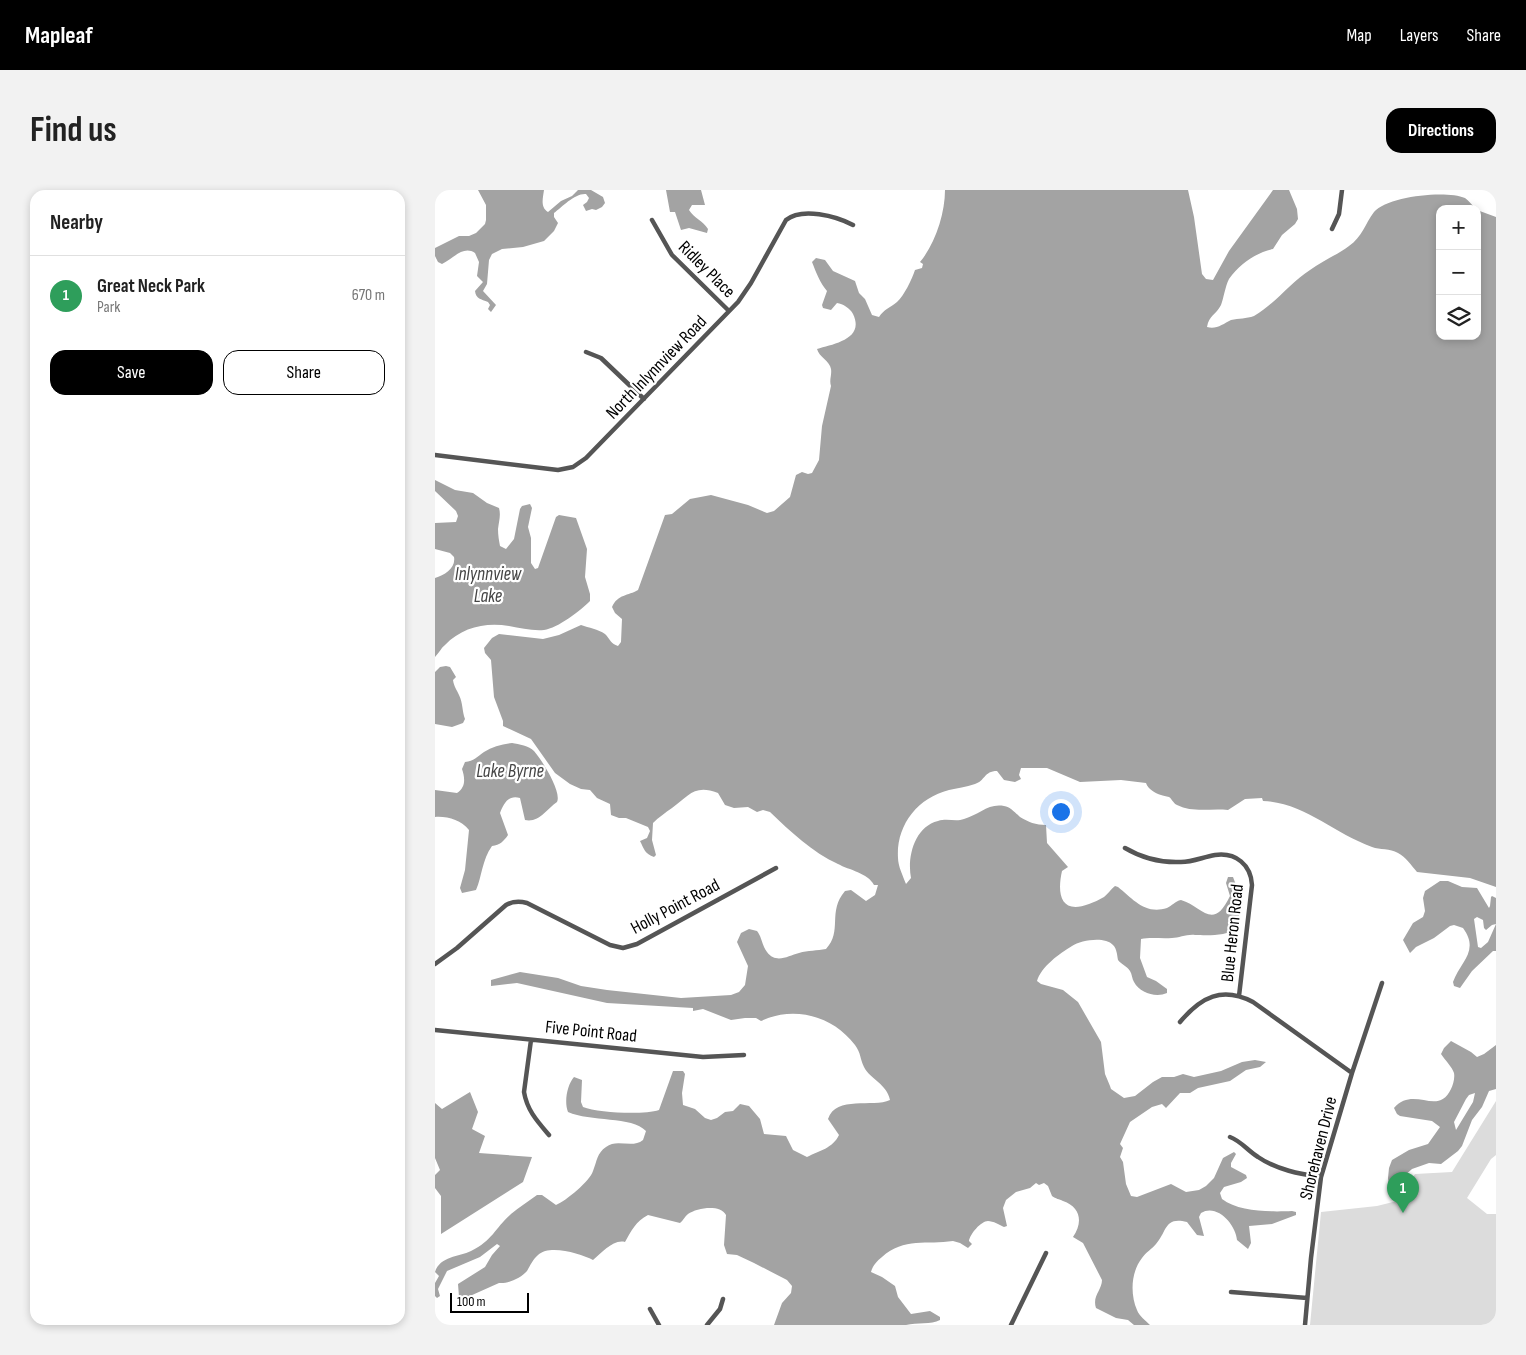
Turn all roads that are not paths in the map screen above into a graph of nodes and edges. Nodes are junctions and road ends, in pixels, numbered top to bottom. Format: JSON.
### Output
{"nodes":[{"id":1,"x":1342,"y":190,"type":"edge"},
{"id":2,"x":652,"y":220,"type":"dead end"},
{"id":3,"x":853,"y":225,"type":"dead end"},
{"id":4,"x":1332,"y":229,"type":"dead end"},
{"id":5,"x":729,"y":311,"type":"junction"},
{"id":6,"x":586,"y":352,"type":"dead end"},
{"id":7,"x":644,"y":399,"type":"junction"},
{"id":8,"x":435,"y":455,"type":"edge"},
{"id":9,"x":1125,"y":848,"type":"dead end"},
{"id":10,"x":776,"y":868,"type":"dead end"},
{"id":11,"x":435,"y":964,"type":"edge"},
{"id":12,"x":1382,"y":983,"type":"dead end"},
{"id":13,"x":1239,"y":996,"type":"junction"},
{"id":14,"x":1180,"y":1022,"type":"dead end"},
{"id":15,"x":435,"y":1030,"type":"edge"},
{"id":16,"x":531,"y":1040,"type":"junction"},
{"id":17,"x":743,"y":1055,"type":"dead end"},
{"id":18,"x":1353,"y":1073,"type":"junction"},
{"id":19,"x":549,"y":1135,"type":"dead end"},
{"id":20,"x":1230,"y":1137,"type":"dead end"},
{"id":21,"x":1321,"y":1177,"type":"junction"},
{"id":22,"x":1046,"y":1253,"type":"dead end"},
{"id":23,"x":1231,"y":1292,"type":"dead end"},
{"id":24,"x":1307,"y":1298,"type":"junction"},
{"id":25,"x":723,"y":1299,"type":"dead end"},
{"id":26,"x":650,"y":1309,"type":"dead end"},
{"id":27,"x":659,"y":1325,"type":"edge"},
{"id":28,"x":707,"y":1325,"type":"edge"},
{"id":29,"x":1011,"y":1325,"type":"edge"},
{"id":30,"x":1305,"y":1325,"type":"edge"}],
"edges":[{"from":1,"to":4,"type":"street"},
{"from":2,"to":5,"type":"street","name":"Ridley Place"},
{"from":3,"to":5,"type":"street","name":"North Inlynnview Road"},
{"from":5,"to":7,"type":"street","name":"North Inlynnview Road"},
{"from":6,"to":7,"type":"street"},
{"from":7,"to":8,"type":"street","name":"North Inlynnview Road"},
{"from":9,"to":13,"type":"street","name":"Blue Heron Road"},
{"from":10,"to":11,"type":"street","name":"Holly Point Road"},
{"from":12,"to":18,"type":"street","name":"Shorehaven Drive"},
{"from":13,"to":14,"type":"street"},
{"from":13,"to":18,"type":"street","name":"Blue Heron Road"},
{"from":15,"to":16,"type":"street","name":"Five Point Road"},
{"from":16,"to":17,"type":"street","name":"Five Point Road"},
{"from":16,"to":19,"type":"street"},
{"from":18,"to":21,"type":"street","name":"Shorehaven Drive"},
{"from":20,"to":21,"type":"street"},
{"from":21,"to":24,"type":"street","name":"Shorehaven Drive"},
{"from":22,"to":29,"type":"street"},
{"from":23,"to":24,"type":"street"},
{"from":24,"to":30,"type":"street","name":"Shorehaven Drive"},
{"from":25,"to":28,"type":"street"},
{"from":26,"to":27,"type":"street"}]}
